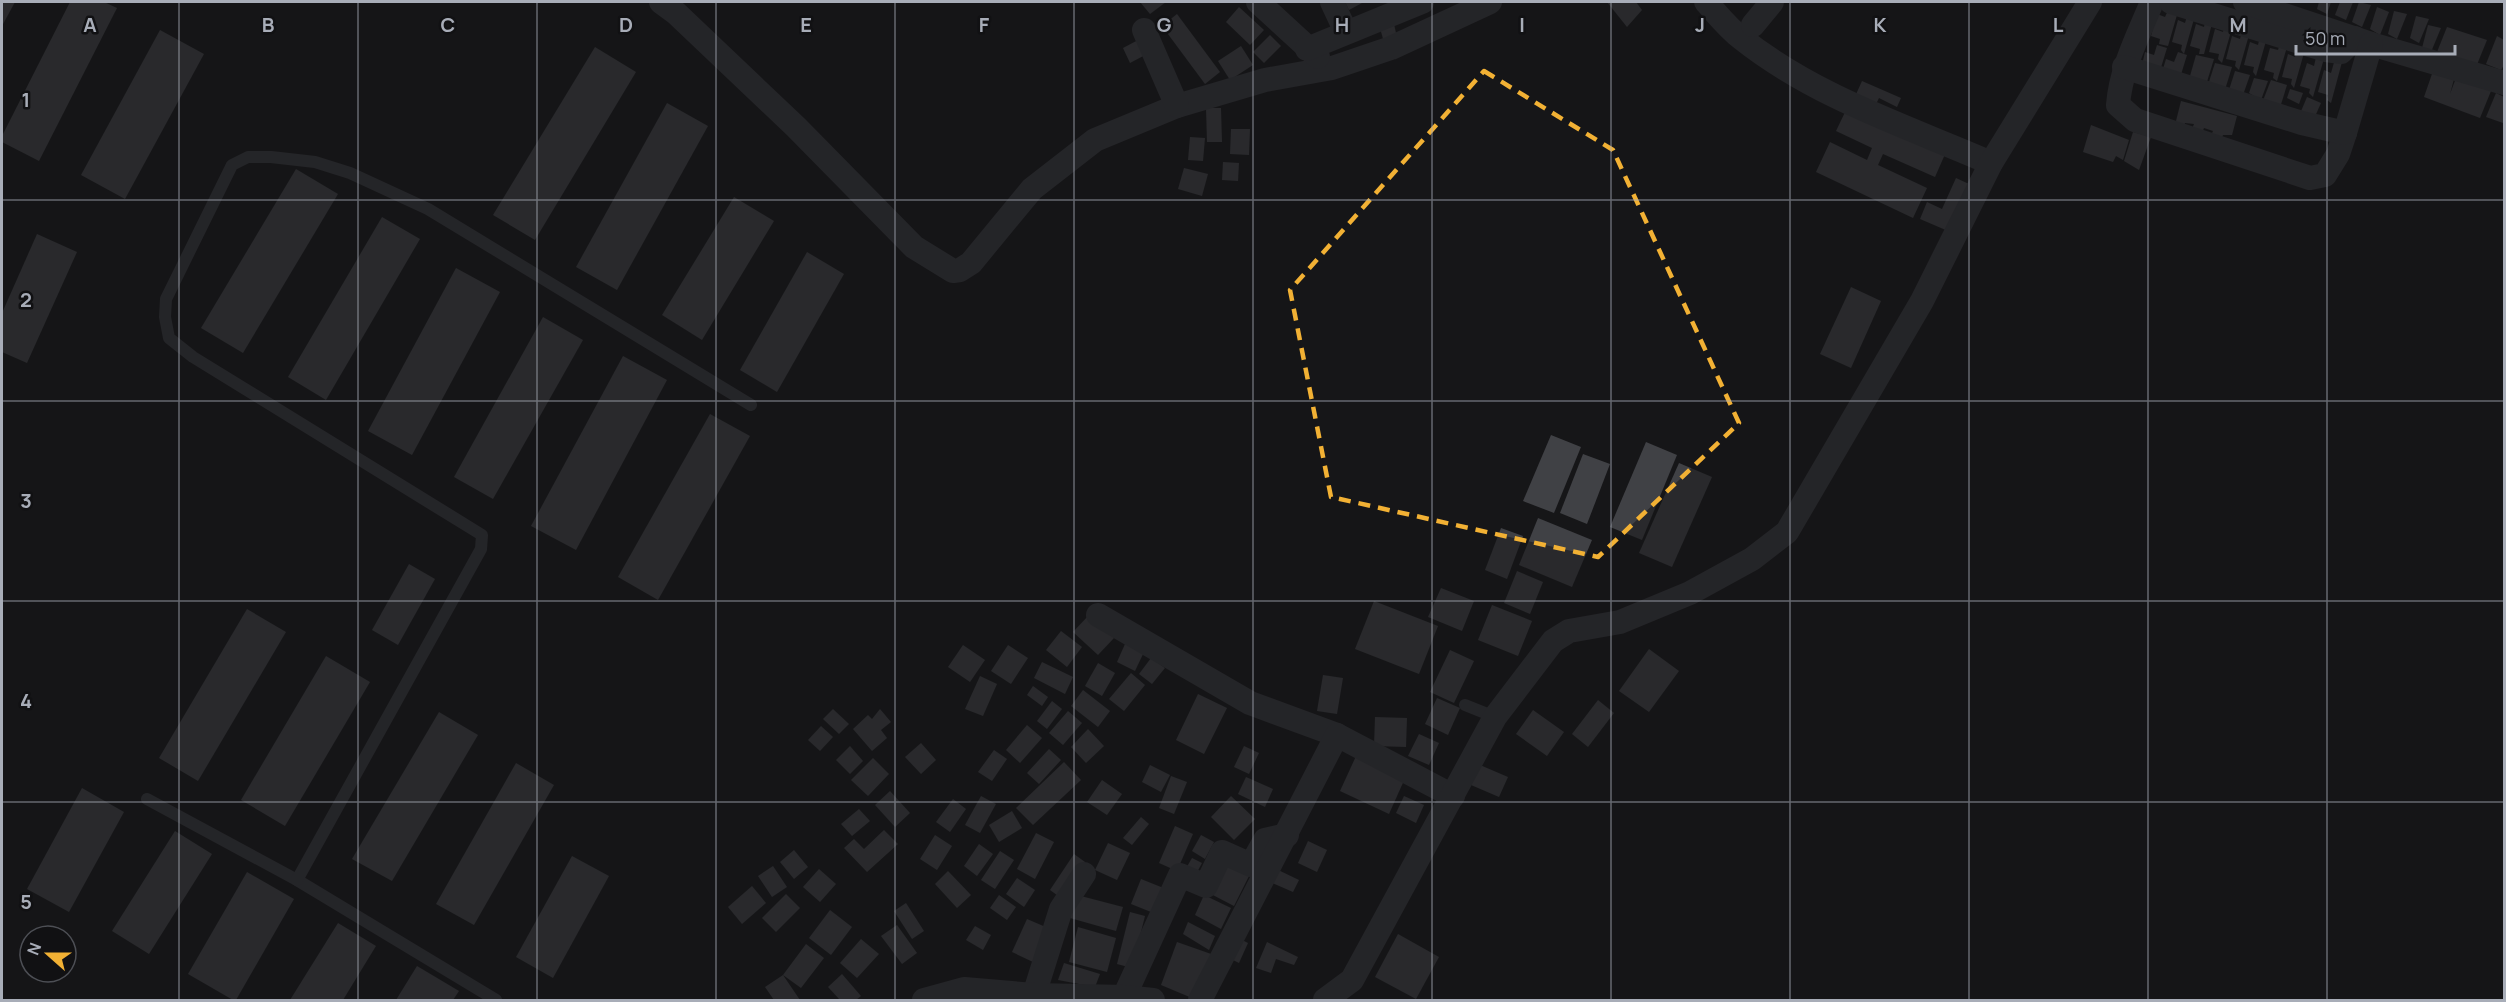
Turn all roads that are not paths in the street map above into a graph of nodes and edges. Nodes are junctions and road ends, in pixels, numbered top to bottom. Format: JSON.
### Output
{"nodes":[{"id":1,"x":661,"y":2,"type":"edge"},
{"id":2,"x":1258,"y":2,"type":"edge"},
{"id":3,"x":1332,"y":2,"type":"edge"},
{"id":4,"x":1421,"y":2,"type":"edge"},
{"id":5,"x":1490,"y":2,"type":"edge"},
{"id":6,"x":1706,"y":2,"type":"edge"},
{"id":7,"x":1772,"y":2,"type":"edge"},
{"id":8,"x":2090,"y":2,"type":"edge"},
{"id":9,"x":2152,"y":2,"type":"edge"},
{"id":10,"x":2171,"y":2,"type":"edge"},
{"id":11,"x":2245,"y":2,"type":"edge"},
{"id":12,"x":1753,"y":25,"type":"dead end"},
{"id":13,"x":1144,"y":30,"type":"dead end"},
{"id":14,"x":1346,"y":32,"type":"junction"},
{"id":15,"x":2363,"y":41,"type":"junction"},
{"id":16,"x":1307,"y":49,"type":"junction"},
{"id":17,"x":1332,"y":68,"type":"junction"},
{"id":18,"x":2124,"y":68,"type":"junction"},
{"id":19,"x":2505,"y":83,"type":"edge"},
{"id":20,"x":1177,"y":106,"type":"junction"},
{"id":21,"x":2345,"y":133,"type":"junction"},
{"id":22,"x":1992,"y":163,"type":"junction"},
{"id":23,"x":751,"y":405,"type":"dead end"},
{"id":24,"x":1098,"y":615,"type":"dead end"},
{"id":25,"x":1465,"y":705,"type":"dead end"},
{"id":26,"x":1495,"y":717,"type":"junction"},
{"id":27,"x":1337,"y":735,"type":"junction"},
{"id":28,"x":1453,"y":796,"type":"junction"},
{"id":29,"x":147,"y":799,"type":"dead end"},
{"id":30,"x":1287,"y":835,"type":"junction"},
{"id":31,"x":1084,"y":874,"type":"dead end"},
{"id":32,"x":297,"y":879,"type":"junction"},
{"id":33,"x":1034,"y":995,"type":"junction"},
{"id":34,"x":1124,"y":997,"type":"junction"},
{"id":35,"x":496,"y":1000,"type":"edge"},
{"id":36,"x":924,"y":1000,"type":"edge"},
{"id":37,"x":1153,"y":1000,"type":"edge"},
{"id":38,"x":1200,"y":1000,"type":"edge"},
{"id":39,"x":1325,"y":1000,"type":"edge"}],
"edges":[{"from":1,"to":20,"type":"street"},
{"from":2,"to":16,"type":"street"},
{"from":3,"to":14,"type":"street"},
{"from":4,"to":14,"type":"street"},
{"from":5,"to":17,"type":"street"},
{"from":6,"to":22,"type":"street"},
{"from":7,"to":12,"type":"street"},
{"from":8,"to":22,"type":"street"},
{"from":9,"to":18,"type":"street"},
{"from":10,"to":15,"type":"street"},
{"from":11,"to":15,"type":"street"},
{"from":13,"to":20,"type":"street"},
{"from":14,"to":16,"type":"street"},
{"from":15,"to":19,"type":"street"},
{"from":15,"to":21,"type":"street"},
{"from":16,"to":17,"type":"street"},
{"from":17,"to":20,"type":"street"},
{"from":18,"to":21,"type":"street"},
{"from":18,"to":21,"type":"street"},
{"from":22,"to":26,"type":"street"},
{"from":23,"to":32,"type":"lane"},
{"from":24,"to":27,"type":"street"},
{"from":25,"to":26,"type":"lane"},
{"from":26,"to":28,"type":"street"},
{"from":27,"to":28,"type":"street"},
{"from":27,"to":30,"type":"street"},
{"from":28,"to":39,"type":"street"},
{"from":29,"to":32,"type":"lane"},
{"from":30,"to":34,"type":"street"},
{"from":30,"to":38,"type":"street"},
{"from":31,"to":33,"type":"street"},
{"from":32,"to":35,"type":"lane"},
{"from":33,"to":34,"type":"street"},
{"from":33,"to":36,"type":"street"},
{"from":34,"to":37,"type":"street"}]}
